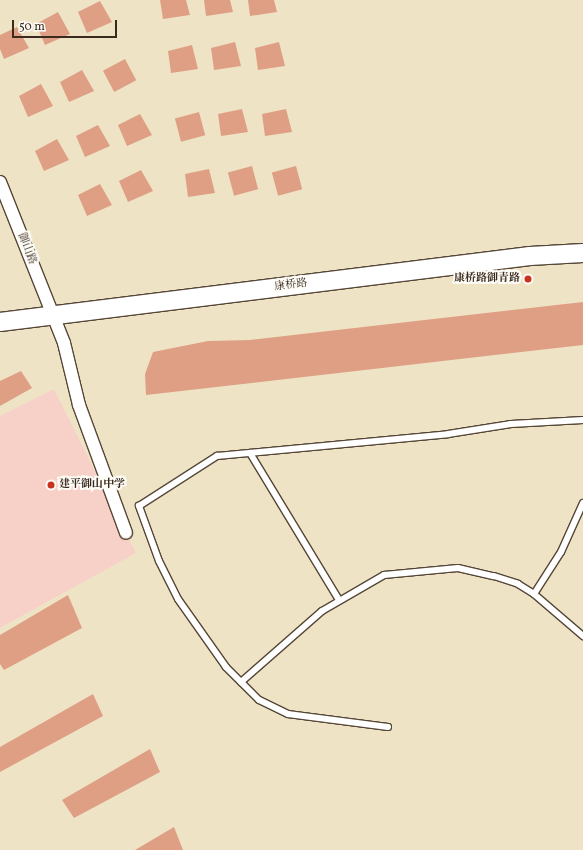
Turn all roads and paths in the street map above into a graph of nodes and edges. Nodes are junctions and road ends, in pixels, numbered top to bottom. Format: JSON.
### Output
{"nodes":[{"id":1,"x":0,"y":182,"type":"edge"},
{"id":2,"x":583,"y":253,"type":"edge"},
{"id":3,"x":52,"y":316,"type":"junction"},
{"id":4,"x":0,"y":322,"type":"edge"},
{"id":5,"x":583,"y":420,"type":"edge"},
{"id":6,"x":250,"y":453,"type":"junction"},
{"id":7,"x":583,"y":502,"type":"edge"},
{"id":8,"x":126,"y":533,"type":"dead end"},
{"id":9,"x":534,"y":594,"type":"junction"},
{"id":10,"x":339,"y":600,"type":"junction"},
{"id":11,"x":583,"y":636,"type":"edge"},
{"id":12,"x":241,"y":682,"type":"junction"},
{"id":13,"x":388,"y":727,"type":"dead end"}],
"edges":[{"from":1,"to":3,"type":"street","name":"御山路"},
{"from":2,"to":3,"type":"main road","name":"康桥路"},
{"from":3,"to":4,"type":"main road","name":"康桥路"},
{"from":3,"to":8,"type":"street","name":"御山路"},
{"from":5,"to":6,"type":"lane"},
{"from":6,"to":10,"type":"lane"},
{"from":6,"to":12,"type":"lane"},
{"from":7,"to":9,"type":"lane"},
{"from":9,"to":10,"type":"lane"},
{"from":9,"to":11,"type":"lane"},
{"from":10,"to":12,"type":"lane"},
{"from":12,"to":13,"type":"lane"}]}
